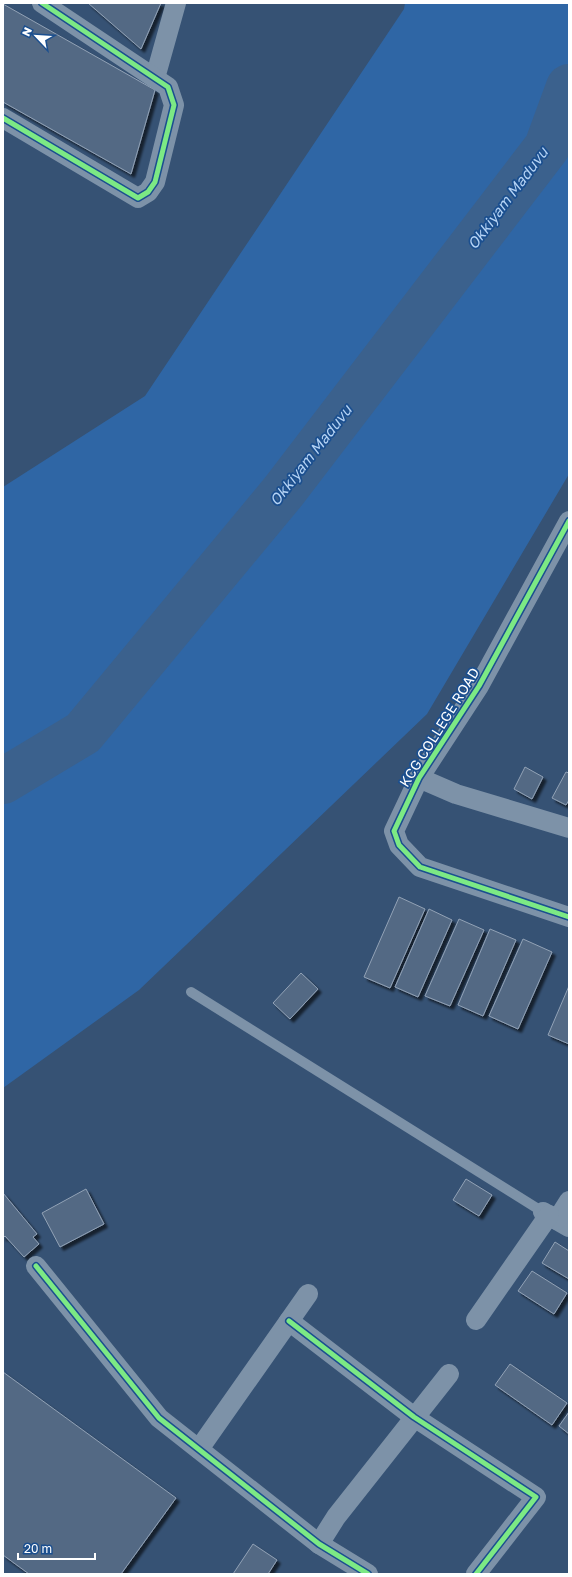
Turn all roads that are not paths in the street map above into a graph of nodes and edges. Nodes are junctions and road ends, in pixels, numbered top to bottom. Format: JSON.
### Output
{"nodes":[{"id":1,"x":42,"y":3,"type":"edge"},
{"id":2,"x":176,"y":3,"type":"edge"},
{"id":3,"x":155,"y":78,"type":"junction"},
{"id":4,"x":3,"y":118,"type":"edge"},
{"id":5,"x":569,"y":521,"type":"edge"},
{"id":6,"x":419,"y":778,"type":"junction"},
{"id":7,"x":569,"y":828,"type":"edge"},
{"id":8,"x":569,"y":917,"type":"edge"},
{"id":9,"x":191,"y":992,"type":"dead end"},
{"id":10,"x":569,"y":1201,"type":"edge"},
{"id":11,"x":554,"y":1219,"type":"edge"},
{"id":12,"x":36,"y":1266,"type":"dead end"},
{"id":13,"x":308,"y":1294,"type":"dead end"},
{"id":14,"x":476,"y":1320,"type":"dead end"},
{"id":15,"x":289,"y":1321,"type":"junction"},
{"id":16,"x":449,"y":1374,"type":"dead end"},
{"id":17,"x":414,"y":1417,"type":"junction"},
{"id":18,"x":199,"y":1449,"type":"junction"},
{"id":19,"x":319,"y":1544,"type":"junction"},
{"id":20,"x":368,"y":1574,"type":"edge"},
{"id":21,"x":476,"y":1574,"type":"edge"}],
"edges":[{"from":1,"to":3,"type":"street"},
{"from":2,"to":3,"type":"street"},
{"from":3,"to":4,"type":"street"},
{"from":5,"to":6,"type":"street","name":"KCG COLLEGE ROAD"},
{"from":6,"to":7,"type":"street"},
{"from":6,"to":8,"type":"street","name":"KCG COLLEGE ROAD"},
{"from":9,"to":11,"type":"lane"},
{"from":10,"to":11,"type":"street"},
{"from":11,"to":14,"type":"street"},
{"from":12,"to":18,"type":"street"},
{"from":13,"to":15,"type":"street"},
{"from":15,"to":17,"type":"street"},
{"from":15,"to":18,"type":"street"},
{"from":16,"to":17,"type":"street"},
{"from":17,"to":19,"type":"street"},
{"from":17,"to":21,"type":"street"},
{"from":18,"to":19,"type":"street"},
{"from":19,"to":20,"type":"street"}]}
